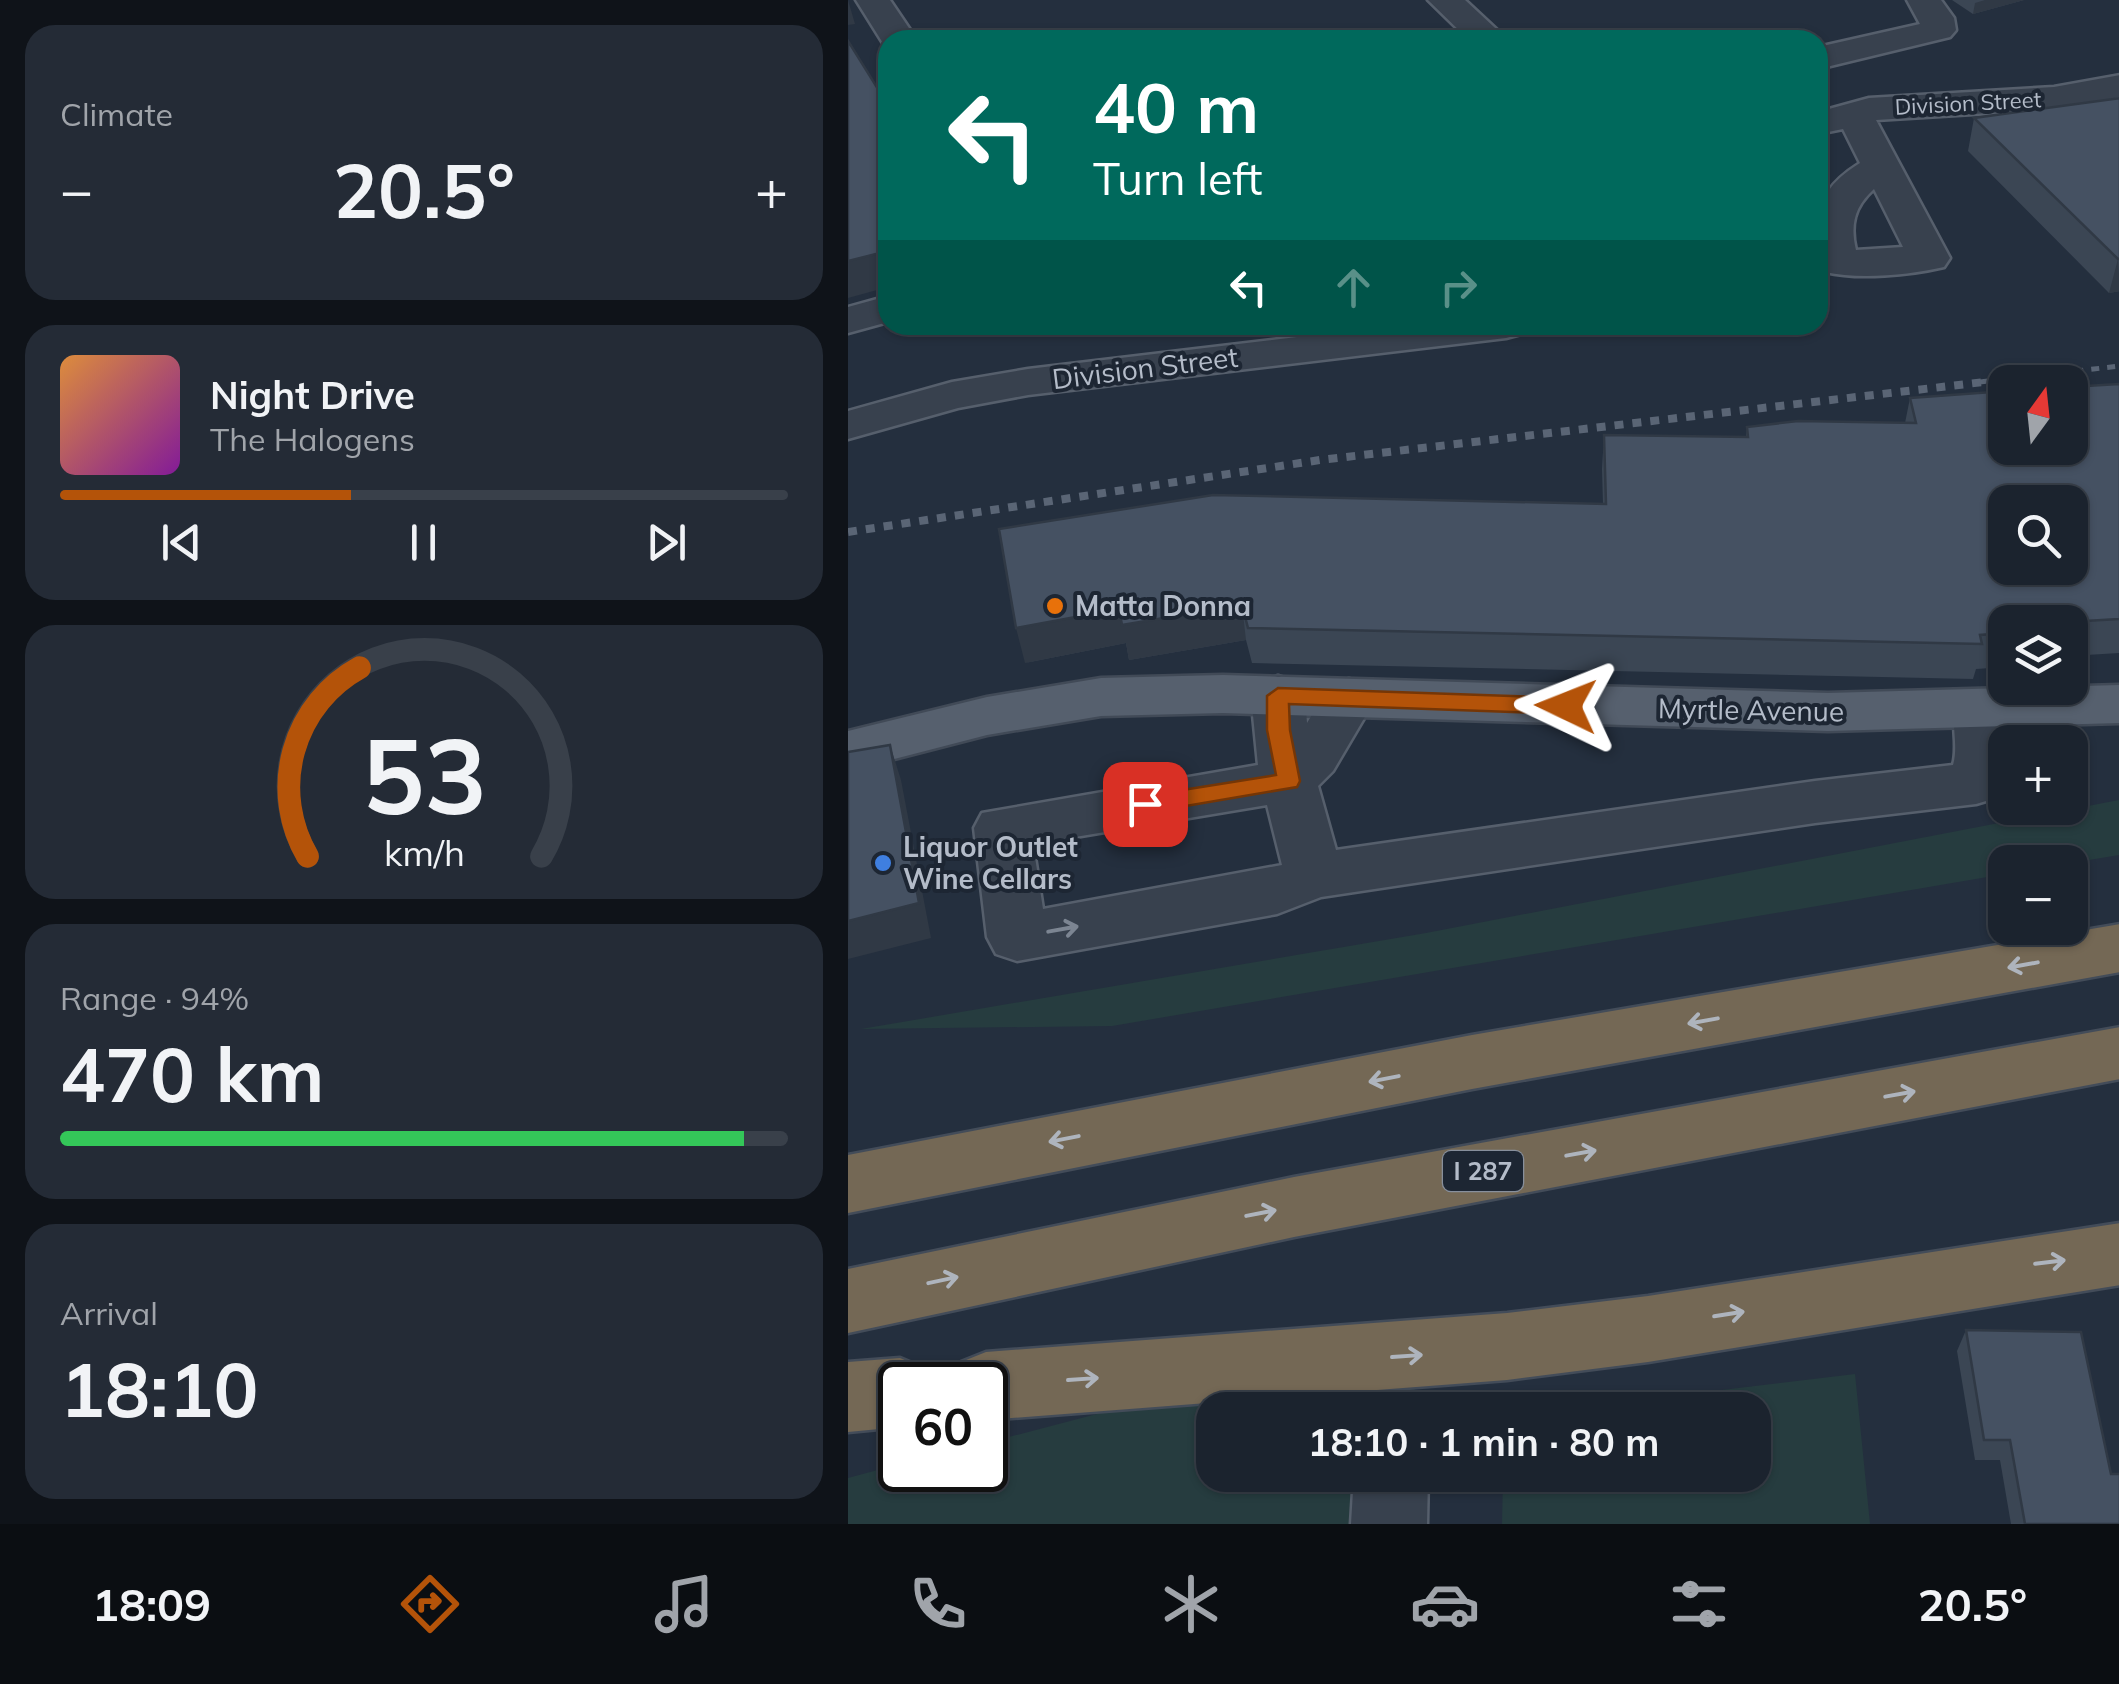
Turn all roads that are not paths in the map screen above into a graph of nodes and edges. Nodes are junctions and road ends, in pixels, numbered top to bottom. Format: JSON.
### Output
{"nodes":[{"id":1,"x":873,"y":0,"type":"edge"},
{"id":2,"x":1445,"y":0,"type":"edge"},
{"id":3,"x":1924,"y":0,"type":"edge"},
{"id":4,"x":892,"y":30,"type":"edge"},
{"id":5,"x":1479,"y":30,"type":"edge"},
{"id":6,"x":1828,"y":56,"type":"edge"},
{"id":7,"x":2107,"y":100,"type":"edge"},
{"id":8,"x":1836,"y":118,"type":"edge"},
{"id":9,"x":1881,"y":166,"type":"dead end"},
{"id":10,"x":878,"y":312,"type":"edge"},
{"id":11,"x":848,"y":320,"type":"edge"},
{"id":12,"x":1352,"y":335,"type":"edge"},
{"id":13,"x":1284,"y":338,"type":"edge"},
{"id":14,"x":848,"y":425,"type":"edge"},
{"id":15,"x":1278,"y":696,"type":"junction"},
{"id":16,"x":1348,"y":698,"type":"junction"},
{"id":17,"x":2120,"y":704,"type":"edge"},
{"id":18,"x":1979,"y":710,"type":"junction"},
{"id":19,"x":848,"y":751,"type":"edge"},
{"id":20,"x":1289,"y":781,"type":"junction"},
{"id":21,"x":1314,"y":876,"type":"junction"},
{"id":22,"x":2120,"y":948,"type":"edge"},
{"id":23,"x":2120,"y":1053,"type":"edge"},
{"id":24,"x":848,"y":1184,"type":"edge"},
{"id":25,"x":2120,"y":1254,"type":"edge"},
{"id":26,"x":848,"y":1301,"type":"edge"},
{"id":27,"x":1008,"y":1384,"type":"edge"},
{"id":28,"x":878,"y":1394,"type":"edge"},
{"id":29,"x":848,"y":1397,"type":"edge"},
{"id":30,"x":1391,"y":1492,"type":"edge"},
{"id":31,"x":1390,"y":1524,"type":"edge"}],
"edges":[{"from":1,"to":4,"type":"street"},
{"from":2,"to":5,"type":"street"},
{"from":3,"to":6,"type":"street"},
{"from":7,"to":8,"type":"street","name":"Division Street"},
{"from":8,"to":9,"type":"street"},
{"from":10,"to":11,"type":"street"},
{"from":12,"to":13,"type":"street","name":"Division Street"},
{"from":13,"to":14,"type":"street","name":"Division Street"},
{"from":15,"to":16,"type":"main road","name":"Myrtle Avenue"},
{"from":15,"to":19,"type":"main road","name":"Myrtle Avenue"},
{"from":15,"to":20,"type":"street"},
{"from":16,"to":18,"type":"main road","name":"Myrtle Avenue"},
{"from":16,"to":20,"type":"street"},
{"from":17,"to":18,"type":"main road","name":"Myrtle Avenue"},
{"from":18,"to":21,"type":"street"},
{"from":20,"to":21,"type":"street"},
{"from":20,"to":21,"type":"street","one_way":true},
{"from":22,"to":24,"type":"highway","one_way":true},
{"from":26,"to":23,"type":"highway","number":"I 287","one_way":true},
{"from":27,"to":25,"type":"highway","one_way":true},
{"from":28,"to":29,"type":"highway"},
{"from":30,"to":31,"type":"street"}]}
